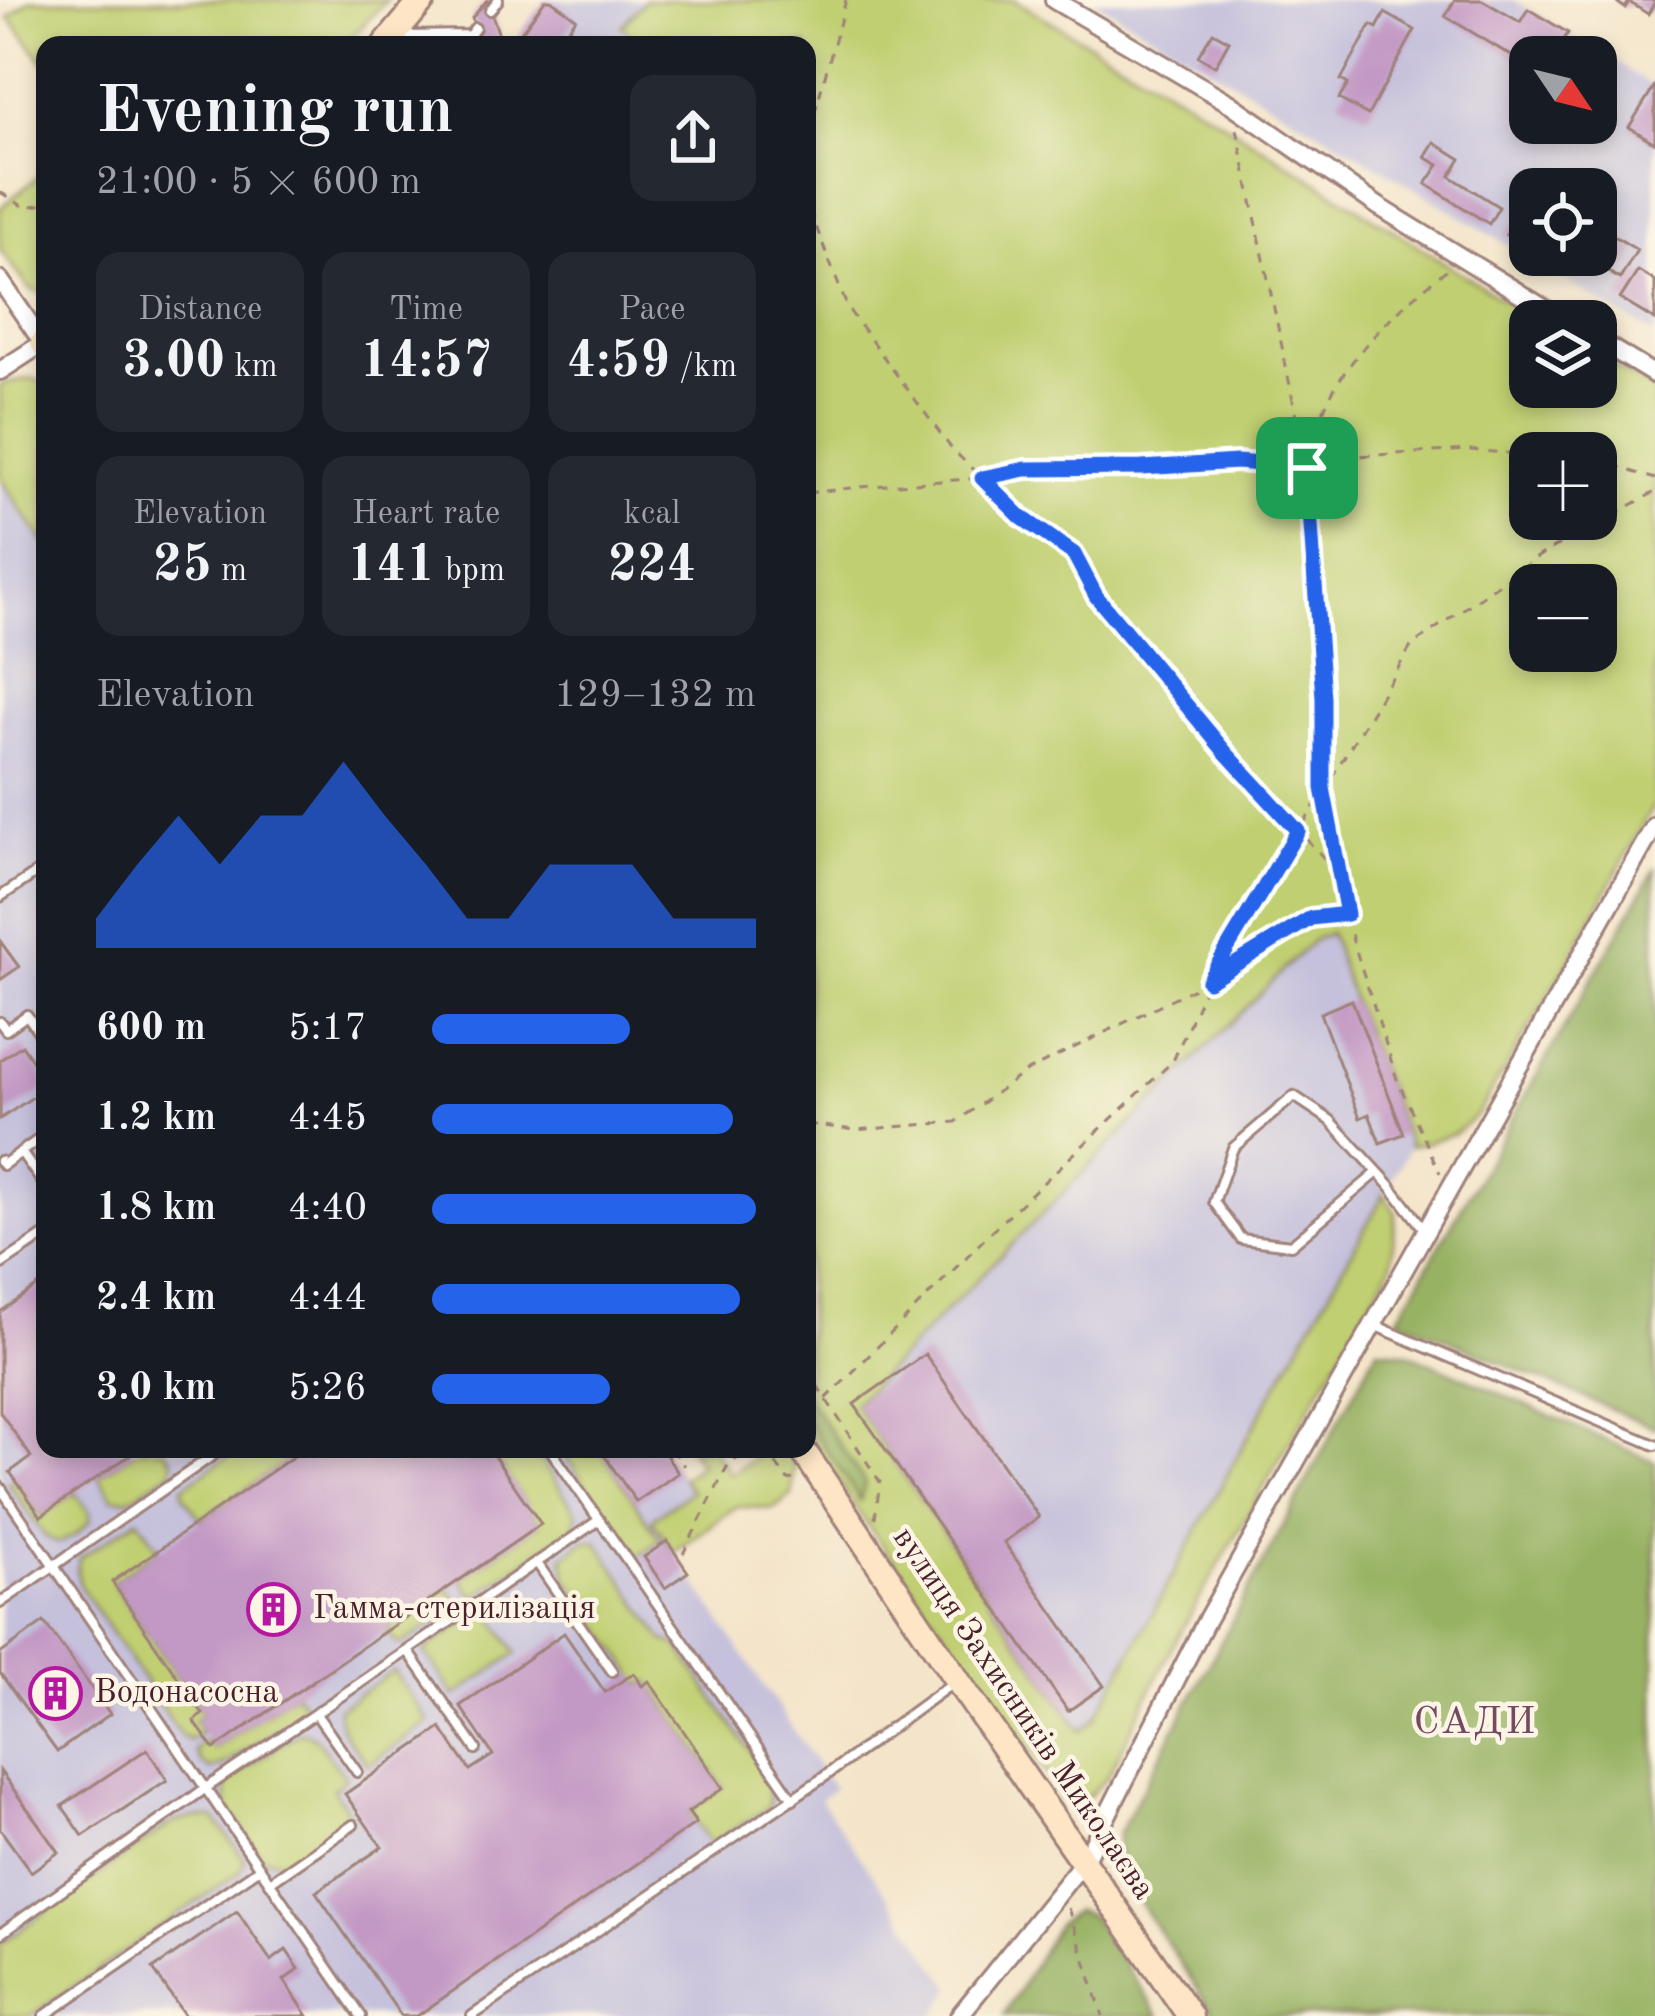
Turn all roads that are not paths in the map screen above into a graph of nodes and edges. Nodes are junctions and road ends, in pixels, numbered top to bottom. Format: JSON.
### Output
{"nodes":[{"id":1,"x":423,"y":0,"type":"edge"},
{"id":2,"x":498,"y":0,"type":"edge"},
{"id":3,"x":1054,"y":0,"type":"edge"},
{"id":4,"x":490,"y":10,"type":"dead end"},
{"id":5,"x":476,"y":28,"type":"dead end"},
{"id":6,"x":396,"y":36,"type":"edge"},
{"id":7,"x":459,"y":36,"type":"edge"},
{"id":8,"x":0,"y":280,"type":"edge"},
{"id":9,"x":1531,"y":300,"type":"edge"},
{"id":10,"x":36,"y":332,"type":"edge"},
{"id":11,"x":36,"y":348,"type":"edge"},
{"id":12,"x":1617,"y":352,"type":"edge"},
{"id":13,"x":0,"y":371,"type":"edge"},
{"id":14,"x":1655,"y":375,"type":"edge"},
{"id":15,"x":1655,"y":824,"type":"edge"},
{"id":16,"x":36,"y":873,"type":"edge"},
{"id":17,"x":0,"y":897,"type":"edge"},
{"id":18,"x":36,"y":1028,"type":"edge"},
{"id":19,"x":2,"y":1029,"type":"edge"},
{"id":20,"x":36,"y":1141,"type":"edge"},
{"id":21,"x":21,"y":1152,"type":"junction"},
{"id":22,"x":0,"y":1161,"type":"edge"},
{"id":23,"x":1378,"y":1172,"type":"junction"},
{"id":24,"x":36,"y":1173,"type":"edge"},
{"id":25,"x":1424,"y":1230,"type":"junction"},
{"id":26,"x":36,"y":1241,"type":"edge"},
{"id":27,"x":0,"y":1265,"type":"edge"},
{"id":28,"x":1372,"y":1324,"type":"junction"},
{"id":29,"x":1655,"y":1445,"type":"edge"},
{"id":30,"x":209,"y":1458,"type":"edge"},
{"id":31,"x":556,"y":1458,"type":"edge"},
{"id":32,"x":808,"y":1458,"type":"edge"},
{"id":33,"x":0,"y":1487,"type":"edge"},
{"id":34,"x":599,"y":1520,"type":"junction"},
{"id":35,"x":537,"y":1562,"type":"junction"},
{"id":36,"x":53,"y":1567,"type":"junction"},
{"id":37,"x":0,"y":1603,"type":"edge"},
{"id":38,"x":408,"y":1651,"type":"junction"},
{"id":39,"x":612,"y":1671,"type":"dead end"},
{"id":40,"x":957,"y":1680,"type":"junction"},
{"id":41,"x":316,"y":1714,"type":"junction"},
{"id":42,"x":476,"y":1749,"type":"dead end"},
{"id":43,"x":358,"y":1772,"type":"dead end"},
{"id":44,"x":206,"y":1789,"type":"junction"},
{"id":45,"x":793,"y":1798,"type":"junction"},
{"id":46,"x":353,"y":1826,"type":"dead end"},
{"id":47,"x":1084,"y":1861,"type":"junction"},
{"id":48,"x":260,"y":1868,"type":"junction"},
{"id":49,"x":270,"y":1882,"type":"junction"},
{"id":50,"x":0,"y":1934,"type":"edge"},
{"id":51,"x":44,"y":2016,"type":"edge"},
{"id":52,"x":361,"y":2016,"type":"edge"},
{"id":53,"x":472,"y":2016,"type":"edge"},
{"id":54,"x":959,"y":2016,"type":"edge"},
{"id":55,"x":1190,"y":2016,"type":"edge"}],
"edges":[{"from":1,"to":6,"type":"street"},
{"from":2,"to":4,"type":"lane"},
{"from":3,"to":9,"type":"street"},
{"from":5,"to":7,"type":"lane"},
{"from":8,"to":10,"type":"street"},
{"from":11,"to":13,"type":"street"},
{"from":12,"to":14,"type":"street"},
{"from":15,"to":25,"type":"street"},
{"from":16,"to":17,"type":"lane"},
{"from":18,"to":19,"type":"lane"},
{"from":20,"to":21,"type":"lane"},
{"from":21,"to":22,"type":"lane"},
{"from":21,"to":24,"type":"lane"},
{"from":23,"to":23,"type":"lane"},
{"from":23,"to":25,"type":"lane"},
{"from":25,"to":28,"type":"street"},
{"from":26,"to":27,"type":"lane"},
{"from":28,"to":29,"type":"lane"},
{"from":28,"to":47,"type":"street"},
{"from":30,"to":36,"type":"lane"},
{"from":31,"to":34,"type":"lane"},
{"from":32,"to":40,"type":"street","name":"вулиця Захисників Миколаєва"},
{"from":33,"to":36,"type":"lane"},
{"from":34,"to":35,"type":"lane"},
{"from":34,"to":45,"type":"lane"},
{"from":35,"to":38,"type":"lane"},
{"from":35,"to":39,"type":"lane"},
{"from":36,"to":37,"type":"lane"},
{"from":36,"to":44,"type":"lane"},
{"from":38,"to":41,"type":"lane"},
{"from":38,"to":42,"type":"lane"},
{"from":40,"to":45,"type":"lane"},
{"from":40,"to":47,"type":"street","name":"вулиця Захисників Миколаєва"},
{"from":41,"to":43,"type":"lane"},
{"from":41,"to":44,"type":"lane"},
{"from":44,"to":48,"type":"lane"},
{"from":44,"to":50,"type":"lane"},
{"from":45,"to":53,"type":"lane"},
{"from":46,"to":49,"type":"lane"},
{"from":47,"to":54,"type":"street"},
{"from":47,"to":55,"type":"street","name":"вулиця Захисників Миколаєва"},
{"from":48,"to":49,"type":"lane"},
{"from":48,"to":51,"type":"lane"},
{"from":49,"to":52,"type":"lane"}]}
